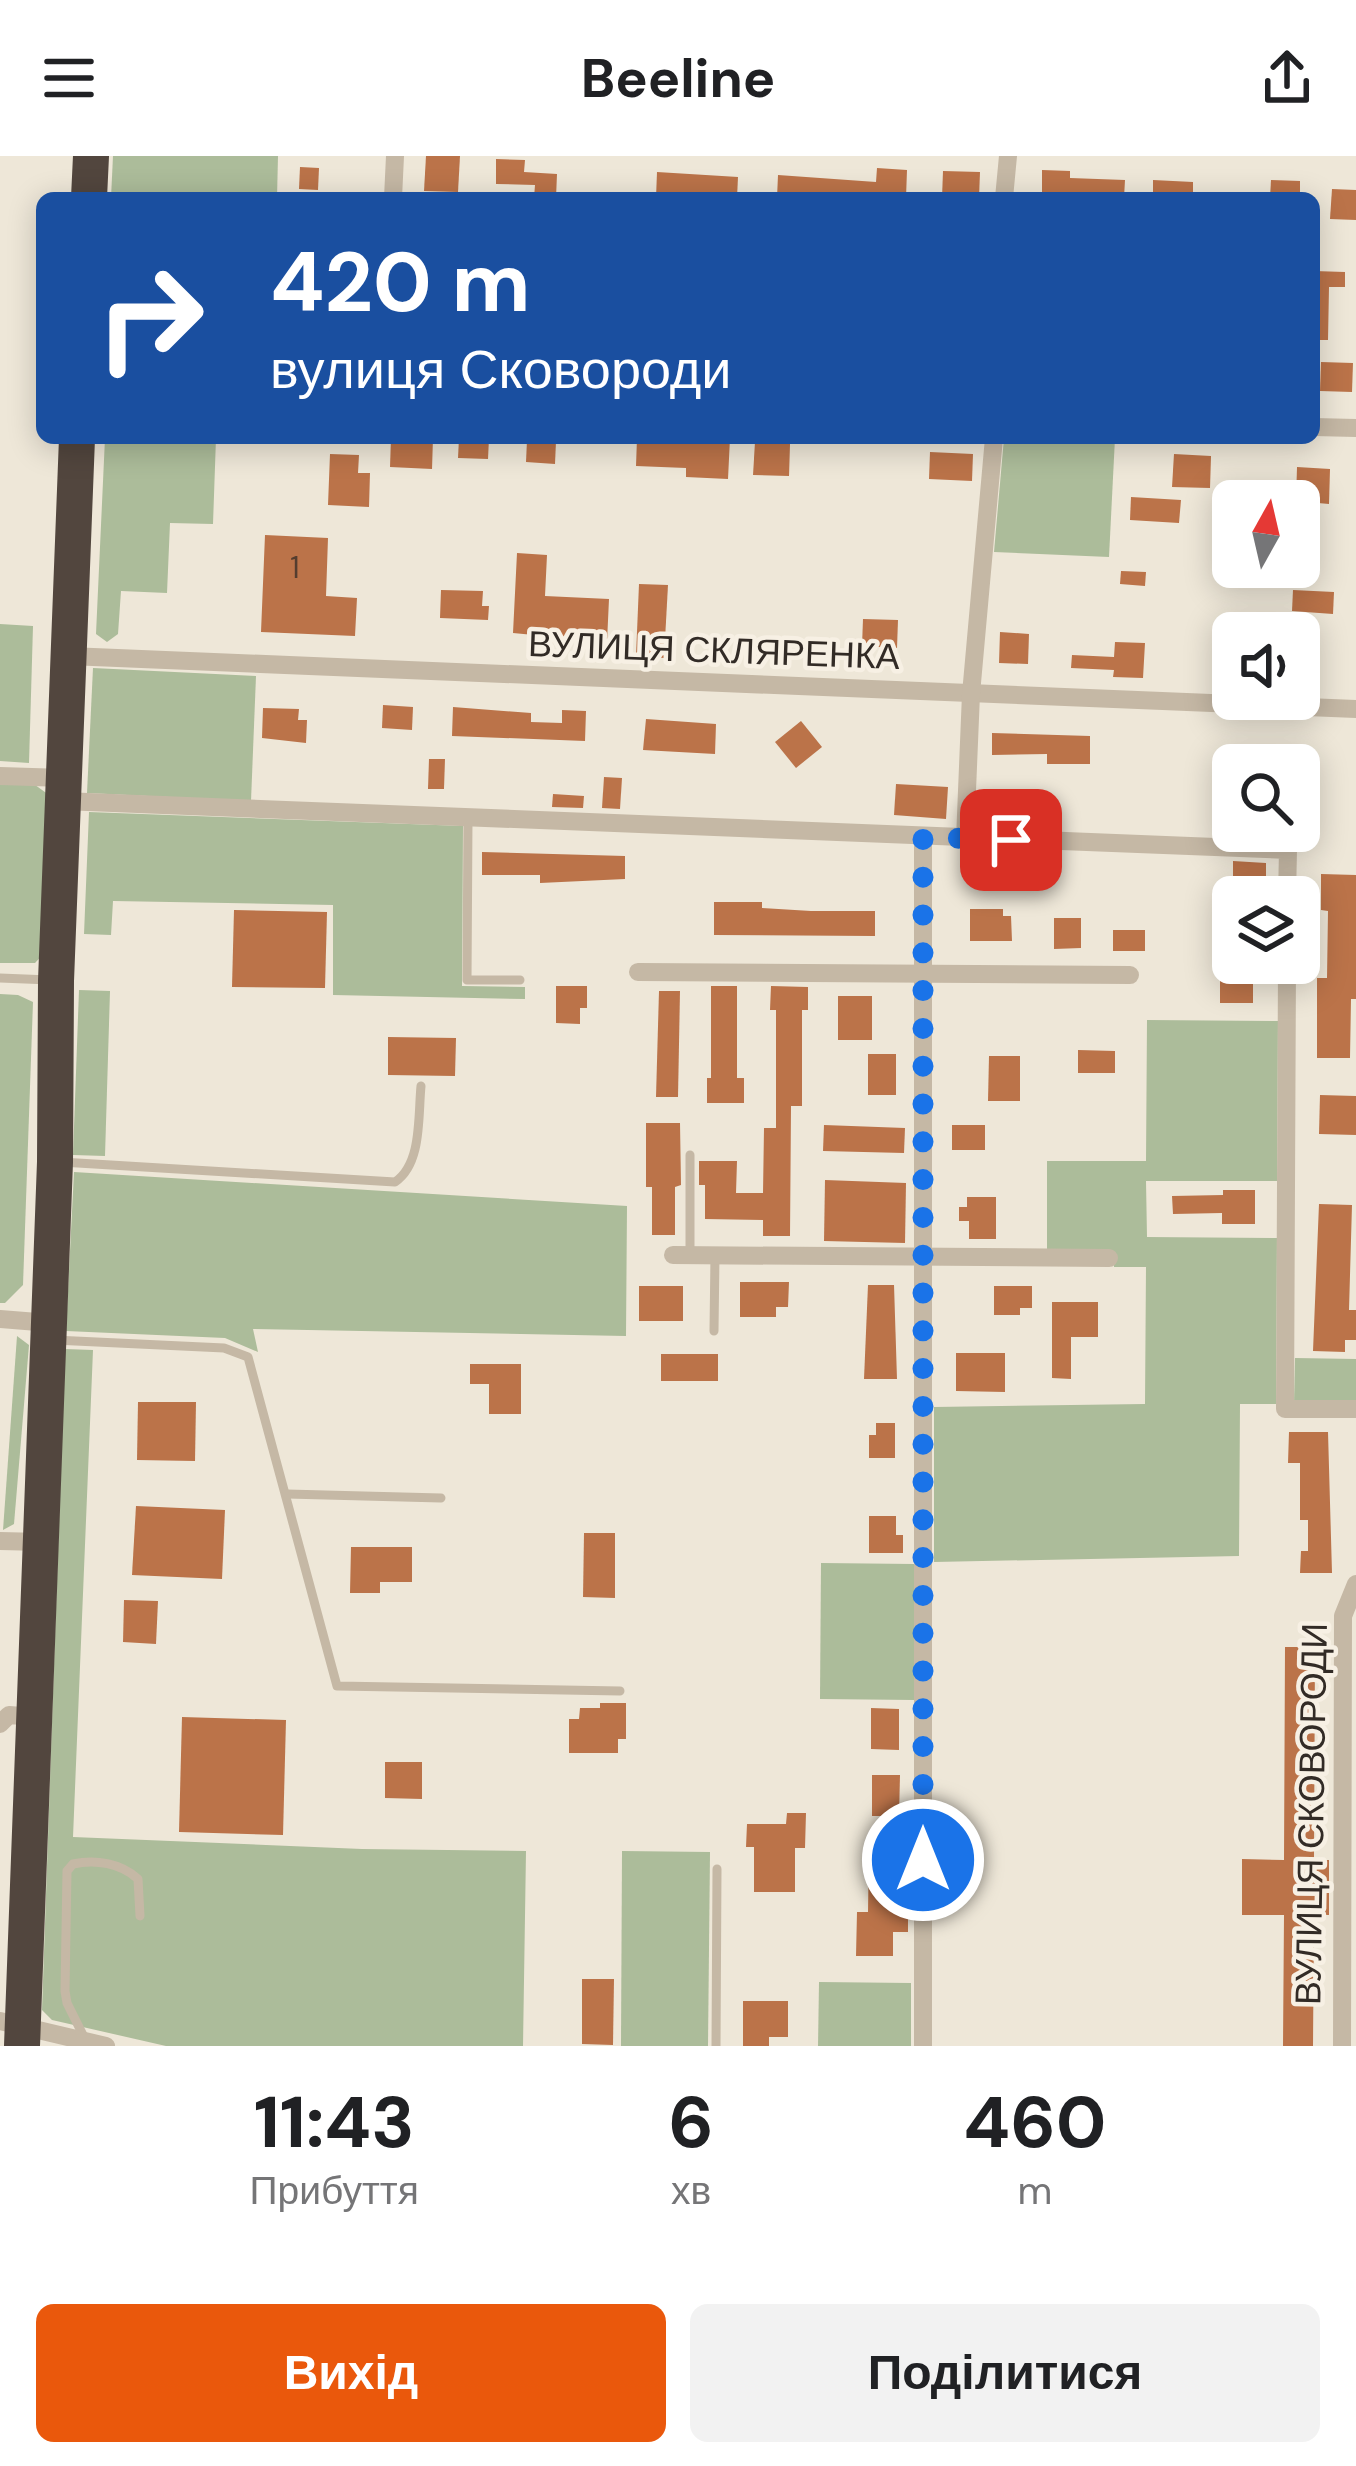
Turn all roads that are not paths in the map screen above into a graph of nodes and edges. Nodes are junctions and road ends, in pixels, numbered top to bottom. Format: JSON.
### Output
{"nodes":[{"id":1,"x":91,"y":156,"type":"edge"},
{"id":2,"x":395,"y":156,"type":"edge"},
{"id":3,"x":1008,"y":156,"type":"edge"},
{"id":4,"x":89,"y":192,"type":"edge"},
{"id":5,"x":393,"y":192,"type":"edge"},
{"id":6,"x":1005,"y":192,"type":"edge"},
{"id":7,"x":1320,"y":427,"type":"edge"},
{"id":8,"x":1356,"y":428,"type":"edge"},
{"id":9,"x":77,"y":444,"type":"edge"},
{"id":10,"x":993,"y":444,"type":"edge"},
{"id":11,"x":69,"y":656,"type":"junction"},
{"id":12,"x":971,"y":694,"type":"junction"},
{"id":13,"x":1356,"y":709,"type":"edge"},
{"id":14,"x":0,"y":776,"type":"edge"},
{"id":15,"x":63,"y":790,"type":"junction"},
{"id":16,"x":468,"y":818,"type":"junction"},
{"id":17,"x":923,"y":837,"type":"junction"},
{"id":18,"x":964,"y":839,"type":"junction"},
{"id":19,"x":1287,"y":876,"type":"edge"},
{"id":20,"x":638,"y":972,"type":"dead end"},
{"id":21,"x":924,"y":974,"type":"junction"},
{"id":22,"x":1130,"y":975,"type":"dead end"},
{"id":23,"x":0,"y":978,"type":"edge"},
{"id":24,"x":520,"y":980,"type":"dead end"},
{"id":25,"x":56,"y":981,"type":"junction"},
{"id":26,"x":1287,"y":984,"type":"edge"},
{"id":27,"x":421,"y":1086,"type":"dead end"},
{"id":28,"x":690,"y":1155,"type":"dead end"},
{"id":29,"x":56,"y":1162,"type":"junction"},
{"id":30,"x":681,"y":1255,"type":"joint"},
{"id":31,"x":715,"y":1255,"type":"junction"},
{"id":32,"x":922,"y":1256,"type":"junction"},
{"id":33,"x":1109,"y":1258,"type":"dead end"},
{"id":34,"x":0,"y":1319,"type":"edge"},
{"id":35,"x":714,"y":1331,"type":"dead end"},
{"id":36,"x":50,"y":1332,"type":"junction"},
{"id":37,"x":1356,"y":1409,"type":"edge"},
{"id":38,"x":287,"y":1494,"type":"junction"},
{"id":39,"x":442,"y":1498,"type":"dead end"},
{"id":40,"x":0,"y":1541,"type":"edge"},
{"id":41,"x":42,"y":1542,"type":"junction"},
{"id":42,"x":1356,"y":1584,"type":"edge"},
{"id":43,"x":620,"y":1691,"type":"dead end"},
{"id":44,"x":17,"y":1720,"type":"edge"},
{"id":45,"x":717,"y":1870,"type":"dead end"},
{"id":46,"x":140,"y":1916,"type":"dead end"},
{"id":47,"x":15,"y":2031,"type":"edge"},
{"id":48,"x":96,"y":2044,"type":"edge"},
{"id":49,"x":716,"y":2046,"type":"edge"},
{"id":50,"x":923,"y":2046,"type":"edge"},
{"id":51,"x":1342,"y":2046,"type":"edge"}],
"edges":[{"from":1,"to":4,"type":"highway"},
{"from":2,"to":5,"type":"street"},
{"from":3,"to":6,"type":"street"},
{"from":7,"to":8,"type":"street"},
{"from":9,"to":11,"type":"highway"},
{"from":10,"to":12,"type":"street"},
{"from":11,"to":12,"type":"street","name":"ВУЛИЦЯ СКЛЯРЕНКА"},
{"from":11,"to":15,"type":"highway"},
{"from":12,"to":13,"type":"street","name":"ВУЛИЦЯ СКЛЯРЕНКА"},
{"from":12,"to":18,"type":"street"},
{"from":14,"to":15,"type":"street"},
{"from":15,"to":16,"type":"street"},
{"from":15,"to":25,"type":"highway"},
{"from":16,"to":17,"type":"street"},
{"from":16,"to":24,"type":"lane"},
{"from":17,"to":18,"type":"street"},
{"from":17,"to":21,"type":"street"},
{"from":18,"to":19,"type":"street"},
{"from":20,"to":21,"type":"street"},
{"from":21,"to":22,"type":"street"},
{"from":21,"to":32,"type":"street"},
{"from":23,"to":25,"type":"lane"},
{"from":25,"to":29,"type":"highway"},
{"from":26,"to":37,"type":"street"},
{"from":27,"to":29,"type":"lane"},
{"from":28,"to":30,"type":"lane"},
{"from":29,"to":36,"type":"highway"},
{"from":30,"to":31,"type":"street"},
{"from":31,"to":32,"type":"street"},
{"from":31,"to":35,"type":"lane"},
{"from":32,"to":33,"type":"street"},
{"from":32,"to":50,"type":"street"},
{"from":34,"to":36,"type":"street"},
{"from":36,"to":38,"type":"lane"},
{"from":36,"to":41,"type":"highway"},
{"from":38,"to":39,"type":"lane"},
{"from":38,"to":43,"type":"lane"},
{"from":40,"to":41,"type":"street"},
{"from":41,"to":44,"type":"highway"},
{"from":42,"to":51,"type":"street","name":"ВУЛИЦЯ СКОВОРОДИ"},
{"from":44,"to":47,"type":"highway"},
{"from":45,"to":49,"type":"lane"},
{"from":46,"to":48,"type":"lane"},
{"from":47,"to":48,"type":"street"}]}
